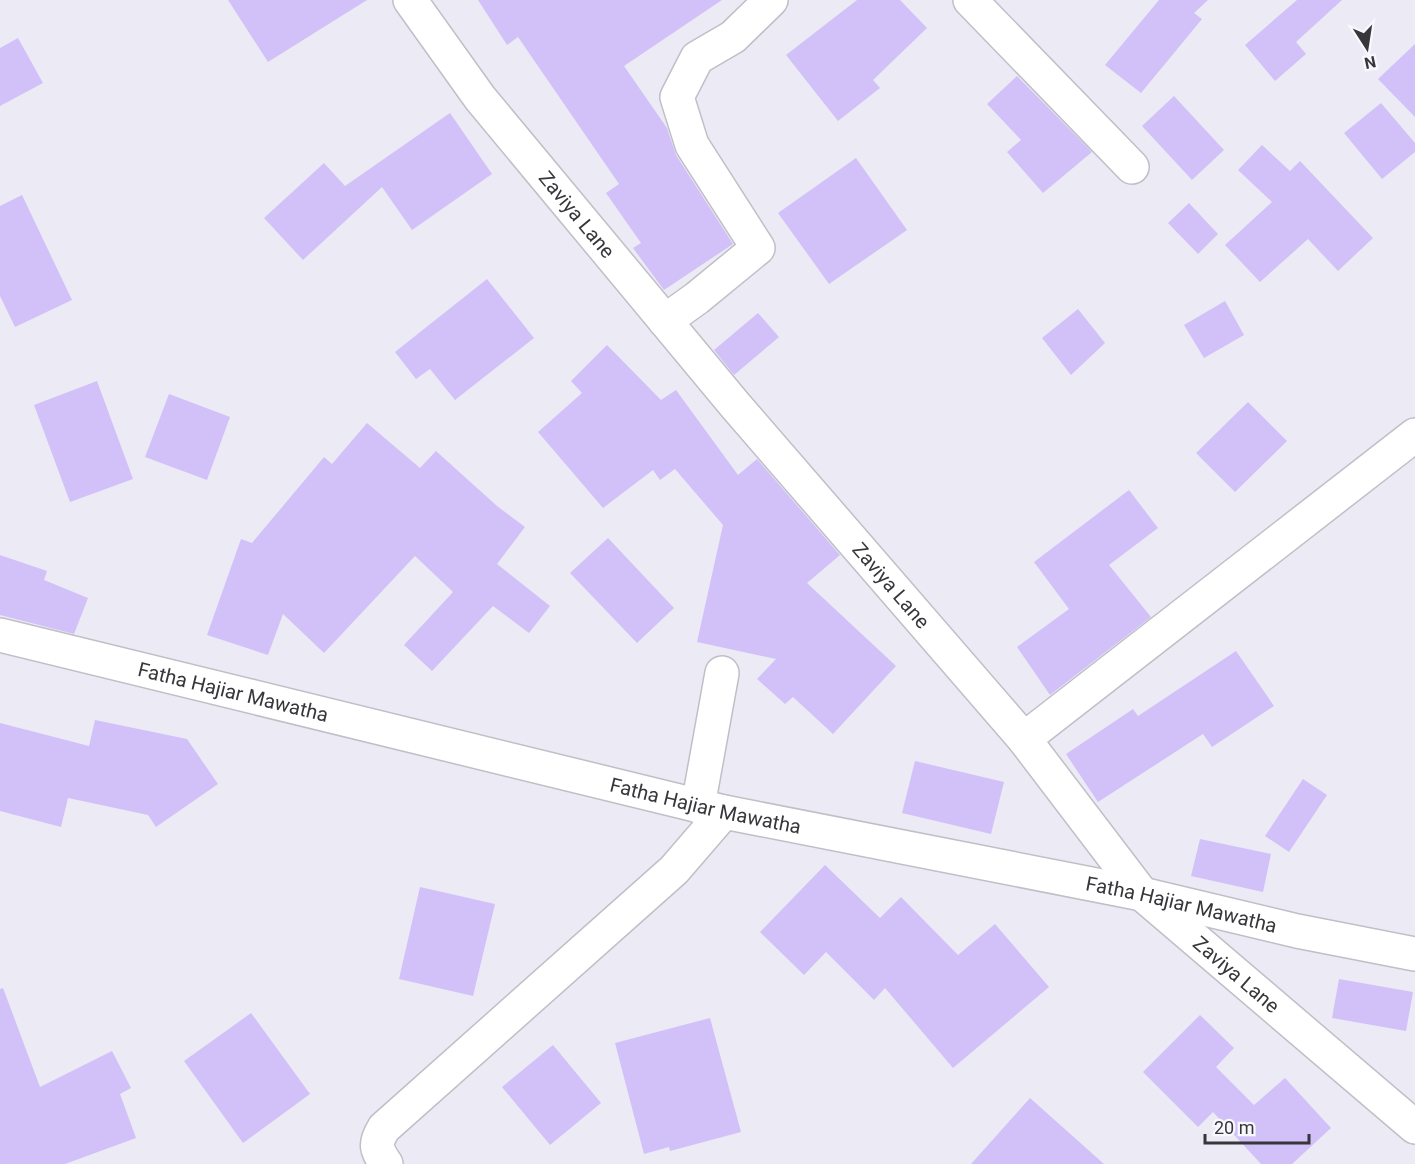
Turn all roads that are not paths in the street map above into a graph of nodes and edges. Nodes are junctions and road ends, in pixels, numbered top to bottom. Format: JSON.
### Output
{"nodes":[{"id":1,"x":410,"y":0,"type":"edge"},
{"id":2,"x":771,"y":0,"type":"edge"},
{"id":3,"x":970,"y":0,"type":"edge"},
{"id":4,"x":1132,"y":167,"type":"dead end"},
{"id":5,"x":665,"y":321,"type":"junction"},
{"id":6,"x":1415,"y":435,"type":"edge"},
{"id":7,"x":0,"y":635,"type":"edge"},
{"id":8,"x":722,"y":673,"type":"dead end"},
{"id":9,"x":1024,"y":739,"type":"junction"},
{"id":10,"x":711,"y":809,"type":"junction"},
{"id":11,"x":1142,"y":894,"type":"junction"},
{"id":12,"x":1415,"y":954,"type":"edge"},
{"id":13,"x":1415,"y":1127,"type":"edge"},
{"id":14,"x":386,"y":1164,"type":"edge"}],
"edges":[{"from":1,"to":5,"type":"street","name":"Zaviya Lane"},
{"from":2,"to":5,"type":"street"},
{"from":3,"to":4,"type":"street"},
{"from":5,"to":9,"type":"street","name":"Zaviya Lane"},
{"from":6,"to":9,"type":"street"},
{"from":7,"to":10,"type":"street","name":"Fatha Hajiar Mawatha"},
{"from":8,"to":10,"type":"street"},
{"from":9,"to":11,"type":"street","name":"Zaviya Lane"},
{"from":10,"to":11,"type":"street","name":"Fatha Hajiar Mawatha"},
{"from":10,"to":14,"type":"street"},
{"from":11,"to":12,"type":"street","name":"Fatha Hajiar Mawatha"},
{"from":11,"to":13,"type":"street","name":"Zaviya Lane"}]}
